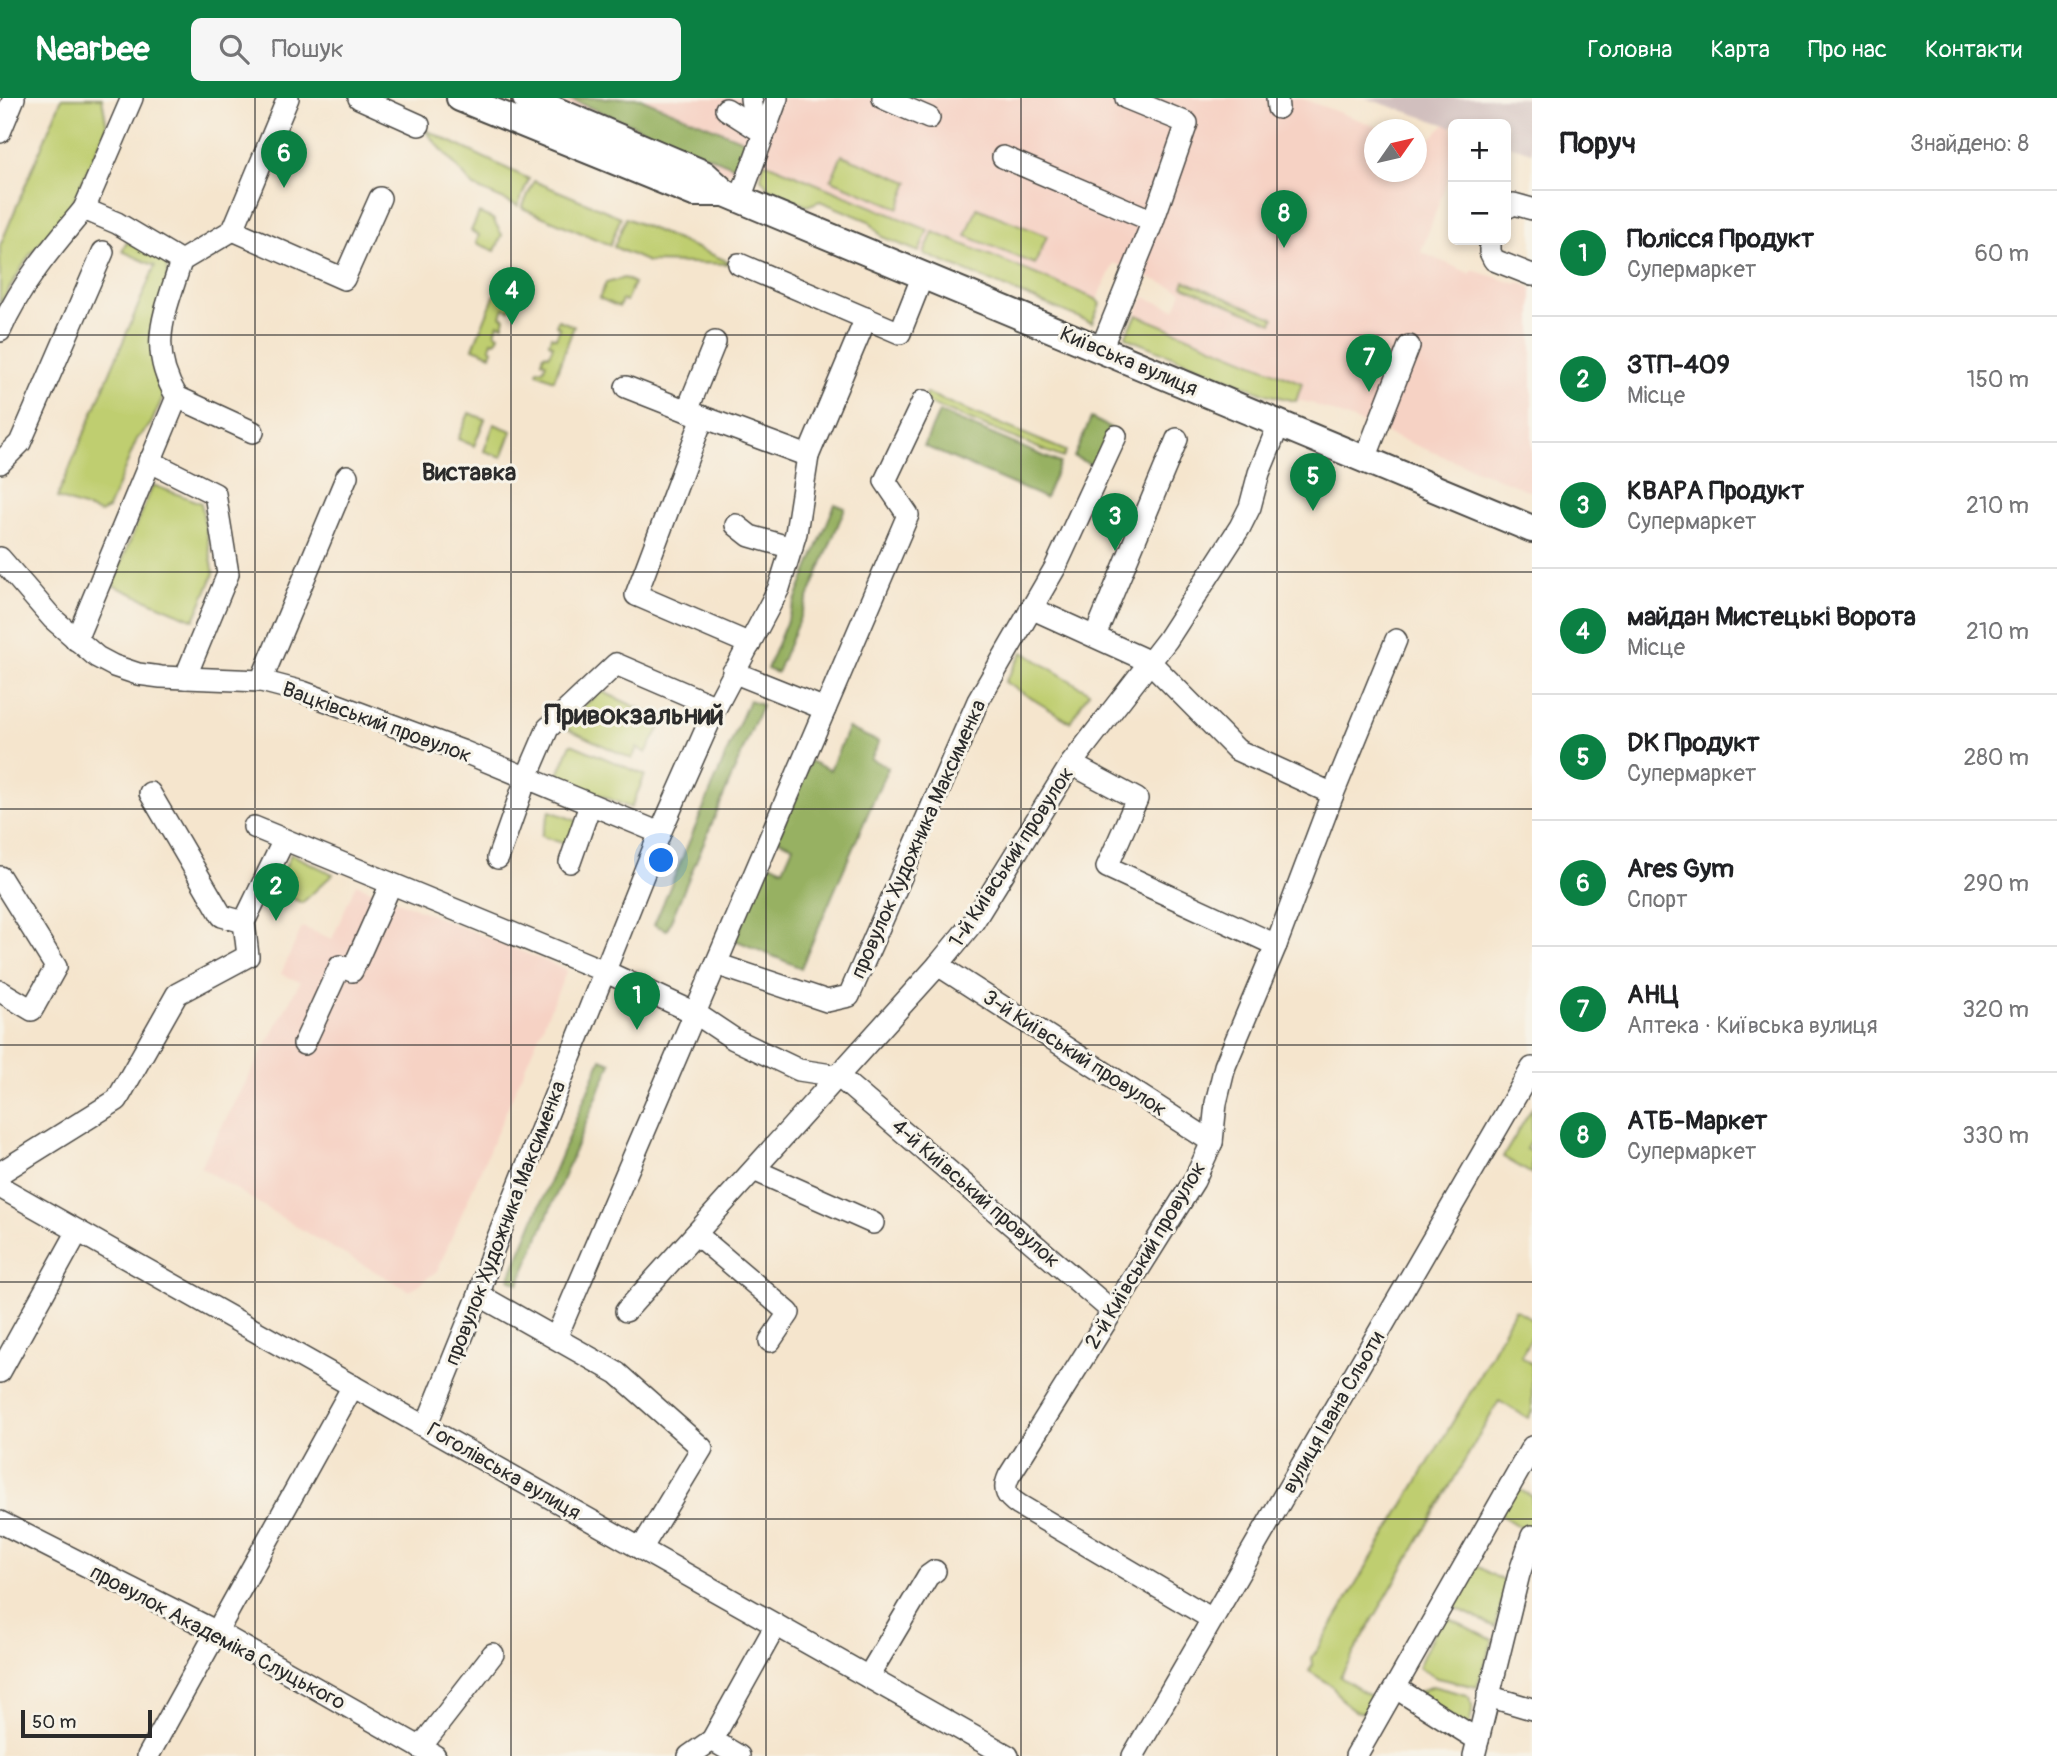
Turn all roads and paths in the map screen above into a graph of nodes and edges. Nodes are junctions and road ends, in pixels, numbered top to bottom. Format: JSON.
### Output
{"nodes":[{"id":1,"x":14,"y":98,"type":"edge"},
{"id":2,"x":132,"y":98,"type":"edge"},
{"id":3,"x":288,"y":98,"type":"edge"},
{"id":4,"x":359,"y":98,"type":"edge"},
{"id":5,"x":460,"y":98,"type":"edge"},
{"id":6,"x":526,"y":98,"type":"edge"},
{"id":7,"x":751,"y":98,"type":"edge"},
{"id":8,"x":777,"y":98,"type":"edge"},
{"id":9,"x":883,"y":98,"type":"edge"},
{"id":10,"x":1126,"y":98,"type":"edge"},
{"id":11,"x":726,"y":109,"type":"dead end"},
{"id":12,"x":929,"y":118,"type":"dead end"},
{"id":13,"x":419,"y":124,"type":"dead end"},
{"id":14,"x":0,"y":132,"type":"edge"},
{"id":15,"x":764,"y":133,"type":"junction"},
{"id":16,"x":1003,"y":157,"type":"dead end"},
{"id":17,"x":733,"y":196,"type":"junction"},
{"id":18,"x":380,"y":198,"type":"dead end"},
{"id":19,"x":1511,"y":206,"type":"edge"},
{"id":20,"x":84,"y":209,"type":"junction"},
{"id":21,"x":1532,"y":209,"type":"edge"},
{"id":22,"x":1153,"y":222,"type":"junction"},
{"id":23,"x":233,"y":230,"type":"junction"},
{"id":24,"x":1490,"y":245,"type":"edge"},
{"id":25,"x":103,"y":252,"type":"dead end"},
{"id":26,"x":181,"y":261,"type":"junction"},
{"id":27,"x":739,"y":264,"type":"dead end"},
{"id":28,"x":923,"y":275,"type":"junction"},
{"id":29,"x":1532,"y":275,"type":"edge"},
{"id":30,"x":866,"y":317,"type":"junction"},
{"id":31,"x":0,"y":331,"type":"edge"},
{"id":32,"x":715,"y":342,"type":"dead end"},
{"id":33,"x":1409,"y":346,"type":"dead end"},
{"id":34,"x":1101,"y":349,"type":"junction"},
{"id":35,"x":626,"y":387,"type":"dead end"},
{"id":36,"x":177,"y":397,"type":"junction"},
{"id":37,"x":923,"y":401,"type":"dead end"},
{"id":38,"x":695,"y":414,"type":"junction"},
{"id":39,"x":1279,"y":424,"type":"junction"},
{"id":40,"x":253,"y":432,"type":"dead end"},
{"id":41,"x":1116,"y":436,"type":"dead end"},
{"id":42,"x":1177,"y":439,"type":"dead end"},
{"id":43,"x":808,"y":456,"type":"junction"},
{"id":44,"x":1365,"y":460,"type":"junction"},
{"id":45,"x":149,"y":461,"type":"junction"},
{"id":46,"x":0,"y":463,"type":"edge"},
{"id":47,"x":347,"y":475,"type":"dead end"},
{"id":48,"x":736,"y":525,"type":"dead end"},
{"id":49,"x":1532,"y":529,"type":"edge"},
{"id":50,"x":792,"y":548,"type":"junction"},
{"id":51,"x":0,"y":558,"type":"edge"},
{"id":52,"x":1031,"y":608,"type":"junction"},
{"id":53,"x":1095,"y":636,"type":"junction"},
{"id":54,"x":76,"y":640,"type":"junction"},
{"id":55,"x":1396,"y":640,"type":"dead end"},
{"id":56,"x":750,"y":644,"type":"junction"},
{"id":57,"x":1150,"y":662,"type":"junction"},
{"id":58,"x":733,"y":672,"type":"junction"},
{"id":59,"x":185,"y":678,"type":"junction"},
{"id":60,"x":261,"y":681,"type":"junction"},
{"id":61,"x":716,"y":707,"type":"junction"},
{"id":62,"x":825,"y":709,"type":"junction"},
{"id":63,"x":1071,"y":764,"type":"junction"},
{"id":64,"x":526,"y":779,"type":"junction"},
{"id":65,"x":150,"y":793,"type":"dead end"},
{"id":66,"x":1333,"y":794,"type":"junction"},
{"id":67,"x":590,"y":804,"type":"junction"},
{"id":68,"x":254,"y":827,"type":"dead end"},
{"id":69,"x":660,"y":833,"type":"junction"},
{"id":70,"x":285,"y":840,"type":"junction"},
{"id":71,"x":498,"y":858,"type":"dead end"},
{"id":72,"x":570,"y":862,"type":"dead end"},
{"id":73,"x":0,"y":877,"type":"edge"},
{"id":74,"x":391,"y":884,"type":"junction"},
{"id":75,"x":244,"y":922,"type":"junction"},
{"id":76,"x":1276,"y":945,"type":"junction"},
{"id":77,"x":716,"y":964,"type":"junction"},
{"id":78,"x":938,"y":965,"type":"junction"},
{"id":79,"x":604,"y":971,"type":"junction"},
{"id":80,"x":0,"y":991,"type":"edge"},
{"id":81,"x":695,"y":1013,"type":"junction"},
{"id":82,"x":304,"y":1044,"type":"dead end"},
{"id":83,"x":1532,"y":1068,"type":"edge"},
{"id":84,"x":838,"y":1076,"type":"junction"},
{"id":85,"x":1212,"y":1142,"type":"junction"},
{"id":86,"x":754,"y":1170,"type":"junction"},
{"id":87,"x":0,"y":1173,"type":"edge"},
{"id":88,"x":0,"y":1187,"type":"edge"},
{"id":89,"x":873,"y":1223,"type":"dead end"},
{"id":90,"x":78,"y":1231,"type":"junction"},
{"id":91,"x":696,"y":1234,"type":"junction"},
{"id":92,"x":479,"y":1295,"type":"junction"},
{"id":93,"x":626,"y":1311,"type":"dead end"},
{"id":94,"x":1112,"y":1311,"type":"junction"},
{"id":95,"x":556,"y":1338,"type":"junction"},
{"id":96,"x":771,"y":1341,"type":"dead end"},
{"id":97,"x":0,"y":1372,"type":"edge"},
{"id":98,"x":353,"y":1386,"type":"junction"},
{"id":99,"x":426,"y":1426,"type":"junction"},
{"id":100,"x":1532,"y":1447,"type":"edge"},
{"id":101,"x":0,"y":1522,"type":"edge"},
{"id":102,"x":1532,"y":1536,"type":"edge"},
{"id":103,"x":641,"y":1549,"type":"junction"},
{"id":104,"x":1527,"y":1568,"type":"edge"},
{"id":105,"x":935,"y":1571,"type":"dead end"},
{"id":106,"x":1212,"y":1619,"type":"junction"},
{"id":107,"x":776,"y":1625,"type":"junction"},
{"id":108,"x":217,"y":1632,"type":"junction"},
{"id":109,"x":493,"y":1654,"type":"dead end"},
{"id":110,"x":868,"y":1677,"type":"junction"},
{"id":111,"x":1396,"y":1688,"type":"junction"},
{"id":112,"x":1488,"y":1696,"type":"junction"},
{"id":113,"x":1532,"y":1709,"type":"edge"},
{"id":114,"x":712,"y":1740,"type":"junction"},
{"id":115,"x":1476,"y":1748,"type":"edge"},
{"id":116,"x":428,"y":1752,"type":"edge"},
{"id":117,"x":148,"y":1756,"type":"edge"},
{"id":118,"x":689,"y":1756,"type":"edge"},
{"id":119,"x":738,"y":1756,"type":"edge"},
{"id":120,"x":1008,"y":1756,"type":"edge"},
{"id":121,"x":1133,"y":1756,"type":"edge"},
{"id":122,"x":1356,"y":1756,"type":"edge"}],
"edges":[{"from":1,"to":14,"type":"street"},
{"from":2,"to":20,"type":"street"},
{"from":3,"to":23,"type":"street"},
{"from":4,"to":13,"type":"street"},
{"from":5,"to":17,"type":"main road","name":"Київська вулиця"},
{"from":6,"to":17,"type":"main road","name":"Київська вулиця"},
{"from":7,"to":15,"type":"street"},
{"from":8,"to":15,"type":"street"},
{"from":9,"to":12,"type":"street"},
{"from":10,"to":22,"type":"street"},
{"from":11,"to":15,"type":"street"},
{"from":15,"to":17,"type":"street"},
{"from":16,"to":22,"type":"street"},
{"from":17,"to":28,"type":"main road","name":"Київська вулиця"},
{"from":18,"to":23,"type":"street"},
{"from":19,"to":21,"type":"street"},
{"from":20,"to":26,"type":"street"},
{"from":20,"to":31,"type":"street"},
{"from":22,"to":34,"type":"street"},
{"from":23,"to":26,"type":"street"},
{"from":24,"to":29,"type":"street"},
{"from":25,"to":46,"type":"street"},
{"from":26,"to":36,"type":"street"},
{"from":27,"to":30,"type":"street"},
{"from":28,"to":30,"type":"street"},
{"from":28,"to":34,"type":"main road","name":"Київська вулиця"},
{"from":30,"to":43,"type":"street","name":"провулок Художника Максименка"},
{"from":32,"to":38,"type":"street"},
{"from":33,"to":44,"type":"street"},
{"from":34,"to":39,"type":"main road","name":"Київська вулиця"},
{"from":35,"to":38,"type":"street"},
{"from":36,"to":40,"type":"street"},
{"from":36,"to":45,"type":"street"},
{"from":37,"to":62,"type":"street"},
{"from":38,"to":43,"type":"street"},
{"from":38,"to":56,"type":"street"},
{"from":39,"to":44,"type":"main road","name":"Київська вулиця"},
{"from":39,"to":57,"type":"street","name":"1-й Київський провулок"},
{"from":41,"to":52,"type":"street","name":"провулок Художника Максименка"},
{"from":42,"to":53,"type":"street"},
{"from":43,"to":50,"type":"street","name":"провулок Художника Максименка"},
{"from":44,"to":49,"type":"main road","name":"Київська вулиця"},
{"from":45,"to":54,"type":"street"},
{"from":45,"to":59,"type":"street"},
{"from":47,"to":60,"type":"street"},
{"from":48,"to":50,"type":"street"},
{"from":50,"to":56,"type":"street","name":"провулок Художника Максименка"},
{"from":51,"to":54,"type":"street","name":"Вацківський провулок"},
{"from":52,"to":53,"type":"street"},
{"from":52,"to":77,"type":"street","name":"провулок Художника Максименка"},
{"from":53,"to":57,"type":"street"},
{"from":54,"to":59,"type":"street","name":"Вацківський провулок"},
{"from":55,"to":66,"type":"street","name":"2-й Київський провулок"},
{"from":56,"to":58,"type":"street","name":"провулок Художника Максименка"},
{"from":57,"to":63,"type":"street","name":"1-й Київський провулок"},
{"from":57,"to":66,"type":"street"},
{"from":58,"to":61,"type":"street","name":"провулок Художника Максименка"},
{"from":58,"to":62,"type":"street"},
{"from":59,"to":60,"type":"street","name":"Вацківський провулок"},
{"from":60,"to":64,"type":"street","name":"Вацківський провулок"},
{"from":61,"to":64,"type":"street"},
{"from":61,"to":69,"type":"street","name":"провулок Художника Максименка"},
{"from":62,"to":77,"type":"street"},
{"from":63,"to":76,"type":"street"},
{"from":63,"to":78,"type":"street","name":"1-й Київський провулок"},
{"from":64,"to":67,"type":"street","name":"Вацківський провулок"},
{"from":64,"to":71,"type":"street"},
{"from":65,"to":75,"type":"street"},
{"from":66,"to":76,"type":"street","name":"2-й Київський провулок"},
{"from":67,"to":69,"type":"street","name":"Вацківський провулок"},
{"from":67,"to":72,"type":"street"},
{"from":68,"to":70,"type":"street"},
{"from":69,"to":79,"type":"street","name":"провулок Художника Максименка"},
{"from":70,"to":74,"type":"street"},
{"from":70,"to":75,"type":"street"},
{"from":73,"to":80,"type":"street"},
{"from":74,"to":79,"type":"street"},
{"from":74,"to":82,"type":"street"},
{"from":75,"to":87,"type":"street"},
{"from":76,"to":85,"type":"street","name":"2-й Київський провулок"},
{"from":77,"to":81,"type":"street"},
{"from":78,"to":84,"type":"street","name":"1-й Київський провулок"},
{"from":78,"to":85,"type":"street","name":"3-й Київський провулок"},
{"from":79,"to":81,"type":"street"},
{"from":79,"to":92,"type":"street","name":"провулок Художника Максименка"},
{"from":81,"to":84,"type":"street"},
{"from":81,"to":95,"type":"street"},
{"from":83,"to":106,"type":"street","name":"вулиця Івана Сльоти"},
{"from":84,"to":86,"type":"street","name":"1-й Київський провулок"},
{"from":84,"to":94,"type":"street","name":"4-й Київський провулок"},
{"from":85,"to":94,"type":"street","name":"2-й Київський провулок"},
{"from":86,"to":89,"type":"street"},
{"from":86,"to":91,"type":"street","name":"1-й Київський провулок"},
{"from":88,"to":90,"type":"street","name":"Гоголівська вулиця"},
{"from":90,"to":97,"type":"street"},
{"from":90,"to":98,"type":"street","name":"Гоголівська вулиця"},
{"from":91,"to":93,"type":"street","name":"1-й Київський провулок"},
{"from":91,"to":96,"type":"street"},
{"from":92,"to":95,"type":"street"},
{"from":92,"to":99,"type":"street","name":"провулок Художника Максименка"},
{"from":94,"to":106,"type":"street","name":"2-й Київський провулок"},
{"from":95,"to":103,"type":"street"},
{"from":98,"to":99,"type":"street","name":"Гоголівська вулиця"},
{"from":98,"to":108,"type":"street"},
{"from":99,"to":103,"type":"street","name":"Гоголівська вулиця"},
{"from":100,"to":111,"type":"street"},
{"from":101,"to":108,"type":"street","name":"провулок Академіка Слуцького"},
{"from":102,"to":104,"type":"street"},
{"from":103,"to":107,"type":"street","name":"Гоголівська вулиця"},
{"from":104,"to":112,"type":"street"},
{"from":105,"to":110,"type":"street"},
{"from":106,"to":121,"type":"street","name":"вулиця Івана Сльоти"},
{"from":107,"to":110,"type":"street","name":"Гоголівська вулиця"},
{"from":107,"to":114,"type":"street"},
{"from":108,"to":116,"type":"street","name":"провулок Академіка Слуцького"},
{"from":108,"to":117,"type":"street"},
{"from":109,"to":116,"type":"street"},
{"from":110,"to":120,"type":"street","name":"Гоголівська вулиця"},
{"from":111,"to":115,"type":"street"},
{"from":111,"to":122,"type":"street"},
{"from":112,"to":113,"type":"street"},
{"from":112,"to":115,"type":"street"},
{"from":114,"to":118,"type":"street"},
{"from":114,"to":119,"type":"street"}]}
